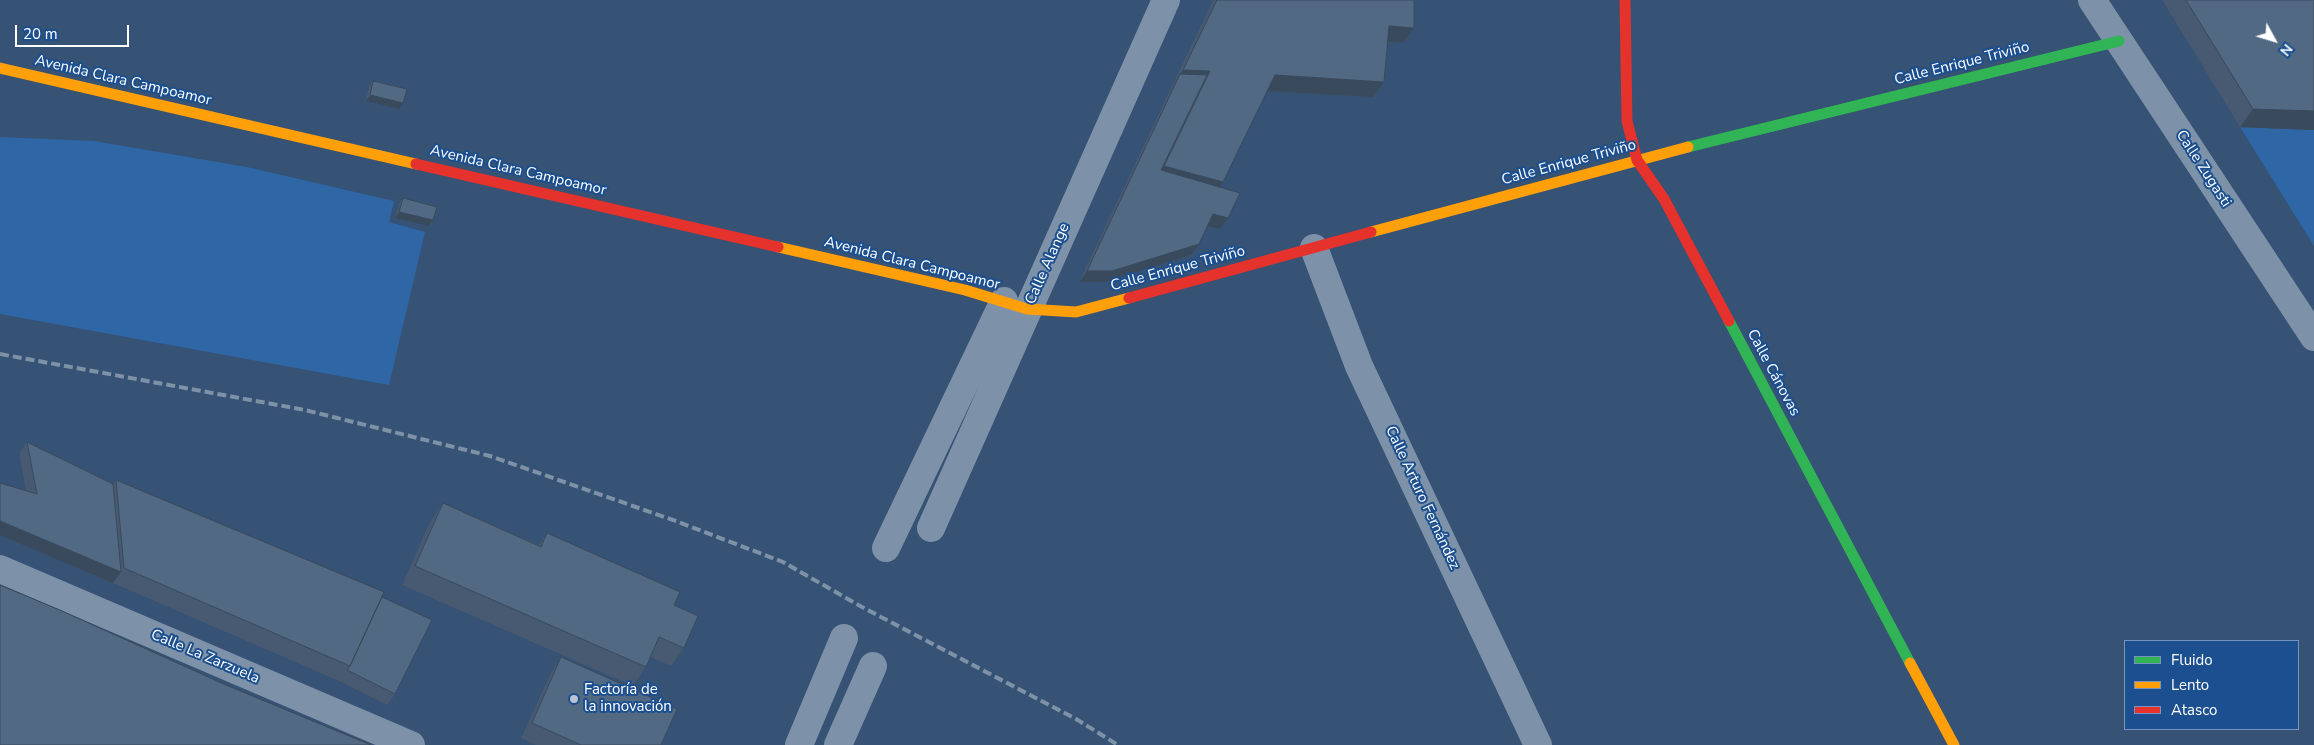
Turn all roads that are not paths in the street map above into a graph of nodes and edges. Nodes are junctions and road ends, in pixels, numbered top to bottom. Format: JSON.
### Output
{"nodes":[{"id":1,"x":1166,"y":0,"type":"edge"},
{"id":2,"x":1625,"y":0,"type":"edge"},
{"id":3,"x":2092,"y":0,"type":"edge"},
{"id":4,"x":2119,"y":41,"type":"junction"},
{"id":5,"x":0,"y":68,"type":"edge"},
{"id":6,"x":1637,"y":160,"type":"junction"},
{"id":7,"x":1314,"y":248,"type":"junction"},
{"id":8,"x":1016,"y":305,"type":"junction"},
{"id":9,"x":2314,"y":337,"type":"edge"},
{"id":10,"x":931,"y":528,"type":"dead end"},
{"id":11,"x":886,"y":548,"type":"dead end"},
{"id":12,"x":0,"y":569,"type":"edge"},
{"id":13,"x":844,"y":638,"type":"dead end"},
{"id":14,"x":873,"y":666,"type":"dead end"},
{"id":15,"x":411,"y":745,"type":"edge"},
{"id":16,"x":800,"y":745,"type":"edge"},
{"id":17,"x":838,"y":745,"type":"edge"},
{"id":18,"x":1538,"y":745,"type":"edge"},
{"id":19,"x":1954,"y":745,"type":"edge"}],
"edges":[{"from":1,"to":8,"type":"street","name":"Calle Alange"},
{"from":2,"to":6,"type":"street","name":"Calle Cánovas"},
{"from":3,"to":4,"type":"street","name":"Calle Zugasti"},
{"from":4,"to":6,"type":"street","name":"Calle Enrique Triviño"},
{"from":4,"to":9,"type":"street","name":"Calle Zugasti"},
{"from":5,"to":8,"type":"street","name":"Avenida Clara Campoamor"},
{"from":6,"to":7,"type":"street","name":"Calle Enrique Triviño"},
{"from":6,"to":19,"type":"street","name":"Calle Cánovas"},
{"from":7,"to":8,"type":"street","name":"Calle Enrique Triviño"},
{"from":7,"to":18,"type":"street","name":"Calle Arturo Fernández"},
{"from":8,"to":10,"type":"street","name":"Calle Alange"},
{"from":8,"to":11,"type":"street","name":"Calle Alange"},
{"from":12,"to":15,"type":"street","name":"Calle La Zarzuela"},
{"from":13,"to":16,"type":"street"},
{"from":14,"to":17,"type":"street"}]}
